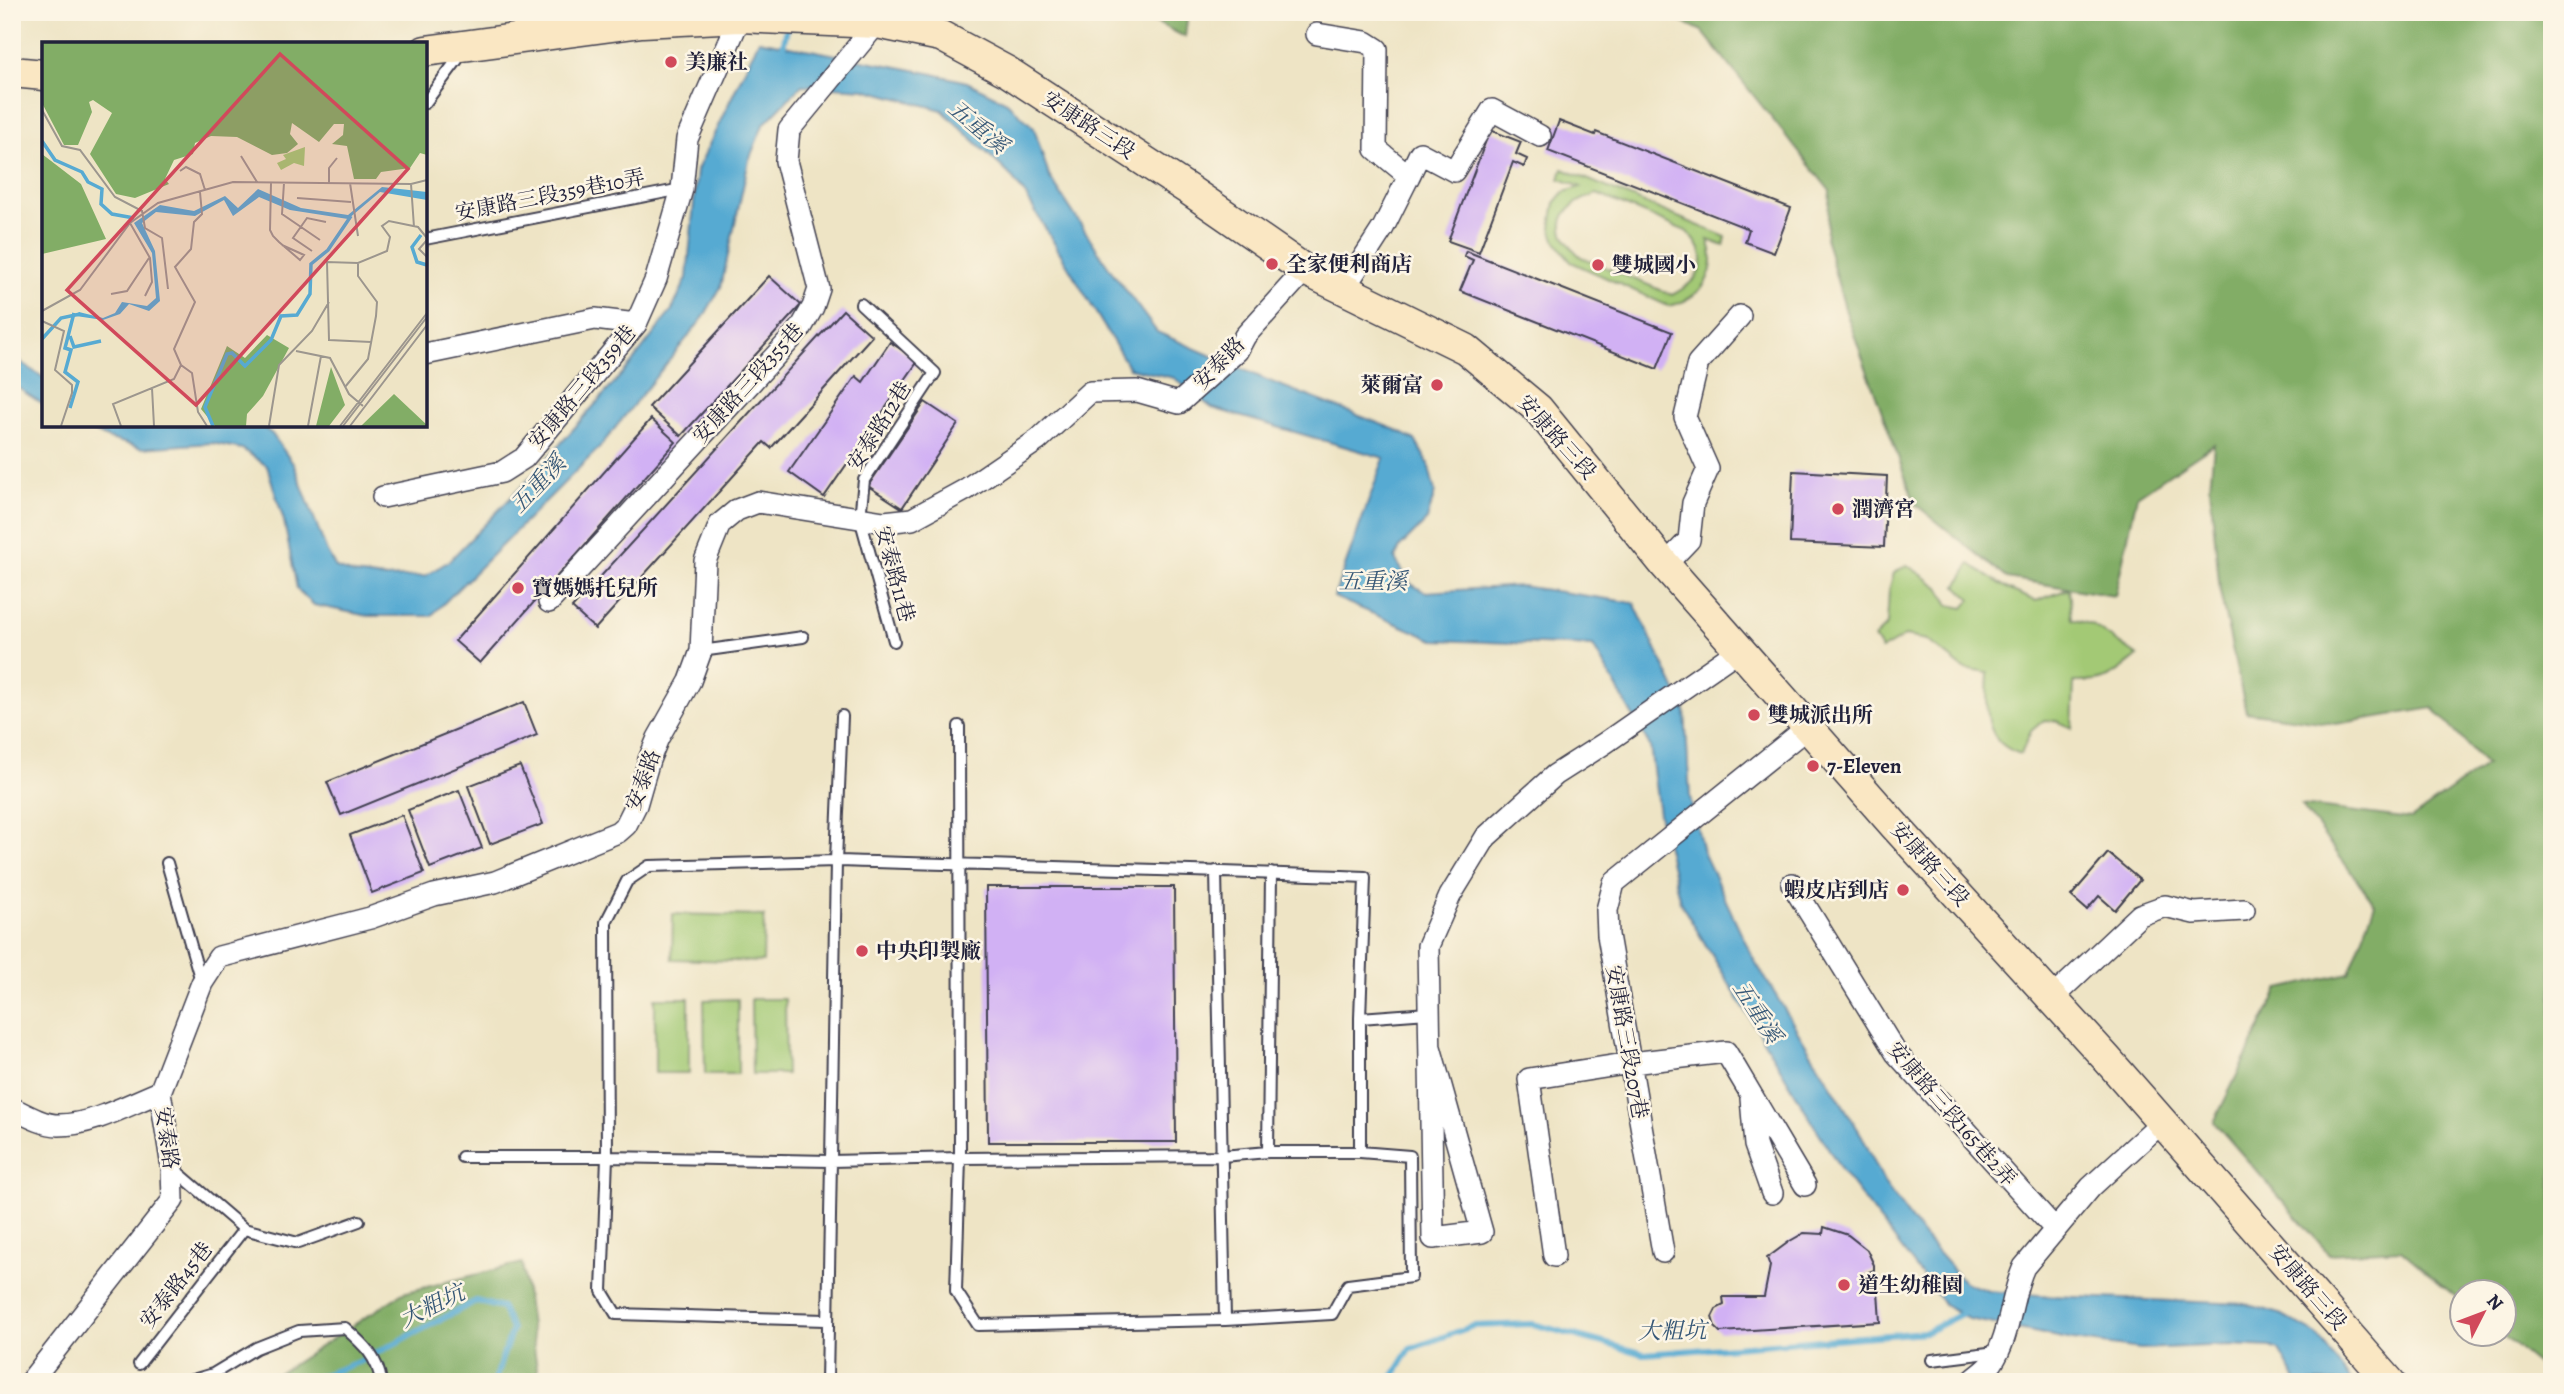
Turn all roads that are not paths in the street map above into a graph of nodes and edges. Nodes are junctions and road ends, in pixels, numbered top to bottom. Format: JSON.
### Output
{"nodes":[{"id":1,"x":740,"y":18,"type":"junction"},
{"id":2,"x":877,"y":23,"type":"junction"},
{"id":3,"x":1317,"y":34,"type":"dead end"},
{"id":4,"x":469,"y":44,"type":"junction"},
{"id":5,"x":427,"y":51,"type":"edge"},
{"id":6,"x":12,"y":72,"type":"edge"},
{"id":7,"x":42,"y":75,"type":"edge"},
{"id":8,"x":427,"y":100,"type":"edge"},
{"id":9,"x":1540,"y":136,"type":"dead end"},
{"id":10,"x":1409,"y":176,"type":"junction"},
{"id":11,"x":682,"y":189,"type":"junction"},
{"id":12,"x":427,"y":239,"type":"edge"},
{"id":13,"x":1305,"y":270,"type":"junction"},
{"id":14,"x":1343,"y":290,"type":"junction"},
{"id":15,"x":861,"y":304,"type":"dead end"},
{"id":16,"x":1740,"y":316,"type":"dead end"},
{"id":17,"x":636,"y":324,"type":"junction"},
{"id":18,"x":427,"y":354,"type":"edge"},
{"id":19,"x":383,"y":497,"type":"dead end"},
{"id":20,"x":860,"y":518,"type":"junction"},
{"id":21,"x":1665,"y":565,"type":"junction"},
{"id":22,"x":549,"y":602,"type":"dead end"},
{"id":23,"x":803,"y":638,"type":"dead end"},
{"id":24,"x":894,"y":641,"type":"dead end"},
{"id":25,"x":701,"y":651,"type":"junction"},
{"id":26,"x":1729,"y":657,"type":"junction"},
{"id":27,"x":842,"y":716,"type":"dead end"},
{"id":28,"x":959,"y":726,"type":"dead end"},
{"id":29,"x":1808,"y":727,"type":"junction"},
{"id":30,"x":836,"y":861,"type":"junction"},
{"id":31,"x":167,"y":863,"type":"dead end"},
{"id":32,"x":960,"y":865,"type":"junction"},
{"id":33,"x":1216,"y":871,"type":"junction"},
{"id":34,"x":1271,"y":873,"type":"junction"},
{"id":35,"x":1792,"y":884,"type":"dead end"},
{"id":36,"x":2244,"y":910,"type":"dead end"},
{"id":37,"x":202,"y":983,"type":"junction"},
{"id":38,"x":2052,"y":998,"type":"junction"},
{"id":39,"x":1428,"y":1013,"type":"junction"},
{"id":40,"x":1360,"y":1018,"type":"junction"},
{"id":41,"x":1430,"y":1047,"type":"junction"},
{"id":42,"x":1631,"y":1063,"type":"junction"},
{"id":43,"x":1750,"y":1089,"type":"junction"},
{"id":44,"x":160,"y":1092,"type":"junction"},
{"id":45,"x":12,"y":1108,"type":"edge"},
{"id":46,"x":2162,"y":1122,"type":"junction"},
{"id":47,"x":1268,"y":1152,"type":"junction"},
{"id":48,"x":1360,"y":1152,"type":"junction"},
{"id":49,"x":1222,"y":1156,"type":"junction"},
{"id":50,"x":462,"y":1157,"type":"dead end"},
{"id":51,"x":607,"y":1157,"type":"junction"},
{"id":52,"x":960,"y":1158,"type":"junction"},
{"id":53,"x":831,"y":1161,"type":"junction"},
{"id":54,"x":172,"y":1167,"type":"junction"},
{"id":55,"x":1805,"y":1185,"type":"dead end"},
{"id":56,"x":1772,"y":1193,"type":"dead end"},
{"id":57,"x":359,"y":1222,"type":"dead end"},
{"id":58,"x":244,"y":1229,"type":"junction"},
{"id":59,"x":2055,"y":1229,"type":"junction"},
{"id":60,"x":1663,"y":1252,"type":"dead end"},
{"id":61,"x":1554,"y":1256,"type":"dead end"},
{"id":62,"x":826,"y":1320,"type":"junction"},
{"id":63,"x":1225,"y":1320,"type":"junction"},
{"id":64,"x":1996,"y":1352,"type":"junction"},
{"id":65,"x":1932,"y":1360,"type":"dead end"},
{"id":66,"x":139,"y":1364,"type":"dead end"},
{"id":67,"x":30,"y":1382,"type":"edge"},
{"id":68,"x":186,"y":1382,"type":"edge"},
{"id":69,"x":382,"y":1382,"type":"edge"},
{"id":70,"x":827,"y":1382,"type":"edge"},
{"id":71,"x":1971,"y":1382,"type":"edge"},
{"id":72,"x":2389,"y":1382,"type":"edge"}],
"edges":[{"from":1,"to":2,"type":"main road","name":"安康路三段"},
{"from":1,"to":4,"type":"main road","name":"安康路三段"},
{"from":1,"to":11,"type":"street","name":"安康路三段359巷"},
{"from":2,"to":13,"type":"main road","name":"安康路三段"},
{"from":2,"to":22,"type":"street","name":"安康路三段355巷"},
{"from":3,"to":10,"type":"street"},
{"from":4,"to":5,"type":"main road","name":"安康路三段"},
{"from":4,"to":8,"type":"lane"},
{"from":6,"to":7,"type":"main road"},
{"from":9,"to":10,"type":"street"},
{"from":10,"to":14,"type":"street"},
{"from":11,"to":12,"type":"lane","name":"安康路三段359巷10弄"},
{"from":11,"to":17,"type":"street","name":"安康路三段359巷"},
{"from":13,"to":14,"type":"main road","name":"安康路三段"},
{"from":13,"to":20,"type":"street","name":"安泰路"},
{"from":14,"to":21,"type":"main road","name":"安康路三段"},
{"from":15,"to":20,"type":"lane","name":"安泰路12巷"},
{"from":16,"to":21,"type":"street"},
{"from":17,"to":18,"type":"street"},
{"from":17,"to":19,"type":"street","name":"安康路三段359巷"},
{"from":20,"to":24,"type":"lane","name":"安泰路11巷"},
{"from":20,"to":25,"type":"street","name":"安泰路"},
{"from":21,"to":26,"type":"main road","name":"安康路三段"},
{"from":23,"to":25,"type":"lane"},
{"from":25,"to":37,"type":"street","name":"安泰路"},
{"from":26,"to":29,"type":"main road","name":"安康路三段"},
{"from":26,"to":39,"type":"street"},
{"from":27,"to":30,"type":"lane"},
{"from":28,"to":32,"type":"lane"},
{"from":29,"to":38,"type":"main road","name":"安康路三段"},
{"from":29,"to":42,"type":"street","name":"安康路三段207巷"},
{"from":30,"to":32,"type":"lane"},
{"from":30,"to":51,"type":"lane"},
{"from":30,"to":53,"type":"lane"},
{"from":31,"to":37,"type":"lane"},
{"from":32,"to":33,"type":"lane"},
{"from":32,"to":52,"type":"lane"},
{"from":33,"to":34,"type":"lane"},
{"from":33,"to":49,"type":"lane"},
{"from":34,"to":40,"type":"lane"},
{"from":34,"to":47,"type":"lane"},
{"from":35,"to":59,"type":"street","name":"安康路三段165巷2弄"},
{"from":36,"to":38,"type":"street"},
{"from":37,"to":44,"type":"street","name":"安泰路"},
{"from":38,"to":46,"type":"main road","name":"安康路三段"},
{"from":39,"to":40,"type":"lane"},
{"from":39,"to":41,"type":"street"},
{"from":40,"to":48,"type":"lane"},
{"from":41,"to":41,"type":"street"},
{"from":42,"to":43,"type":"street"},
{"from":42,"to":60,"type":"street","name":"安康路三段207巷"},
{"from":42,"to":61,"type":"street"},
{"from":43,"to":55,"type":"street"},
{"from":43,"to":56,"type":"street"},
{"from":44,"to":45,"type":"street"},
{"from":44,"to":54,"type":"street","name":"安泰路"},
{"from":46,"to":59,"type":"street"},
{"from":46,"to":72,"type":"main road","name":"安康路三段"},
{"from":47,"to":48,"type":"lane"},
{"from":47,"to":49,"type":"lane"},
{"from":48,"to":63,"type":"lane"},
{"from":49,"to":52,"type":"lane"},
{"from":49,"to":63,"type":"lane"},
{"from":50,"to":51,"type":"lane"},
{"from":51,"to":53,"type":"lane"},
{"from":51,"to":62,"type":"lane"},
{"from":52,"to":53,"type":"lane"},
{"from":52,"to":63,"type":"lane"},
{"from":53,"to":62,"type":"lane"},
{"from":54,"to":58,"type":"lane"},
{"from":54,"to":67,"type":"street","name":"安泰路"},
{"from":57,"to":58,"type":"lane"},
{"from":58,"to":66,"type":"lane","name":"安泰路45巷"},
{"from":59,"to":64,"type":"street"},
{"from":62,"to":70,"type":"lane"},
{"from":64,"to":65,"type":"lane"},
{"from":64,"to":71,"type":"street"},
{"from":68,"to":69,"type":"lane"}]}
